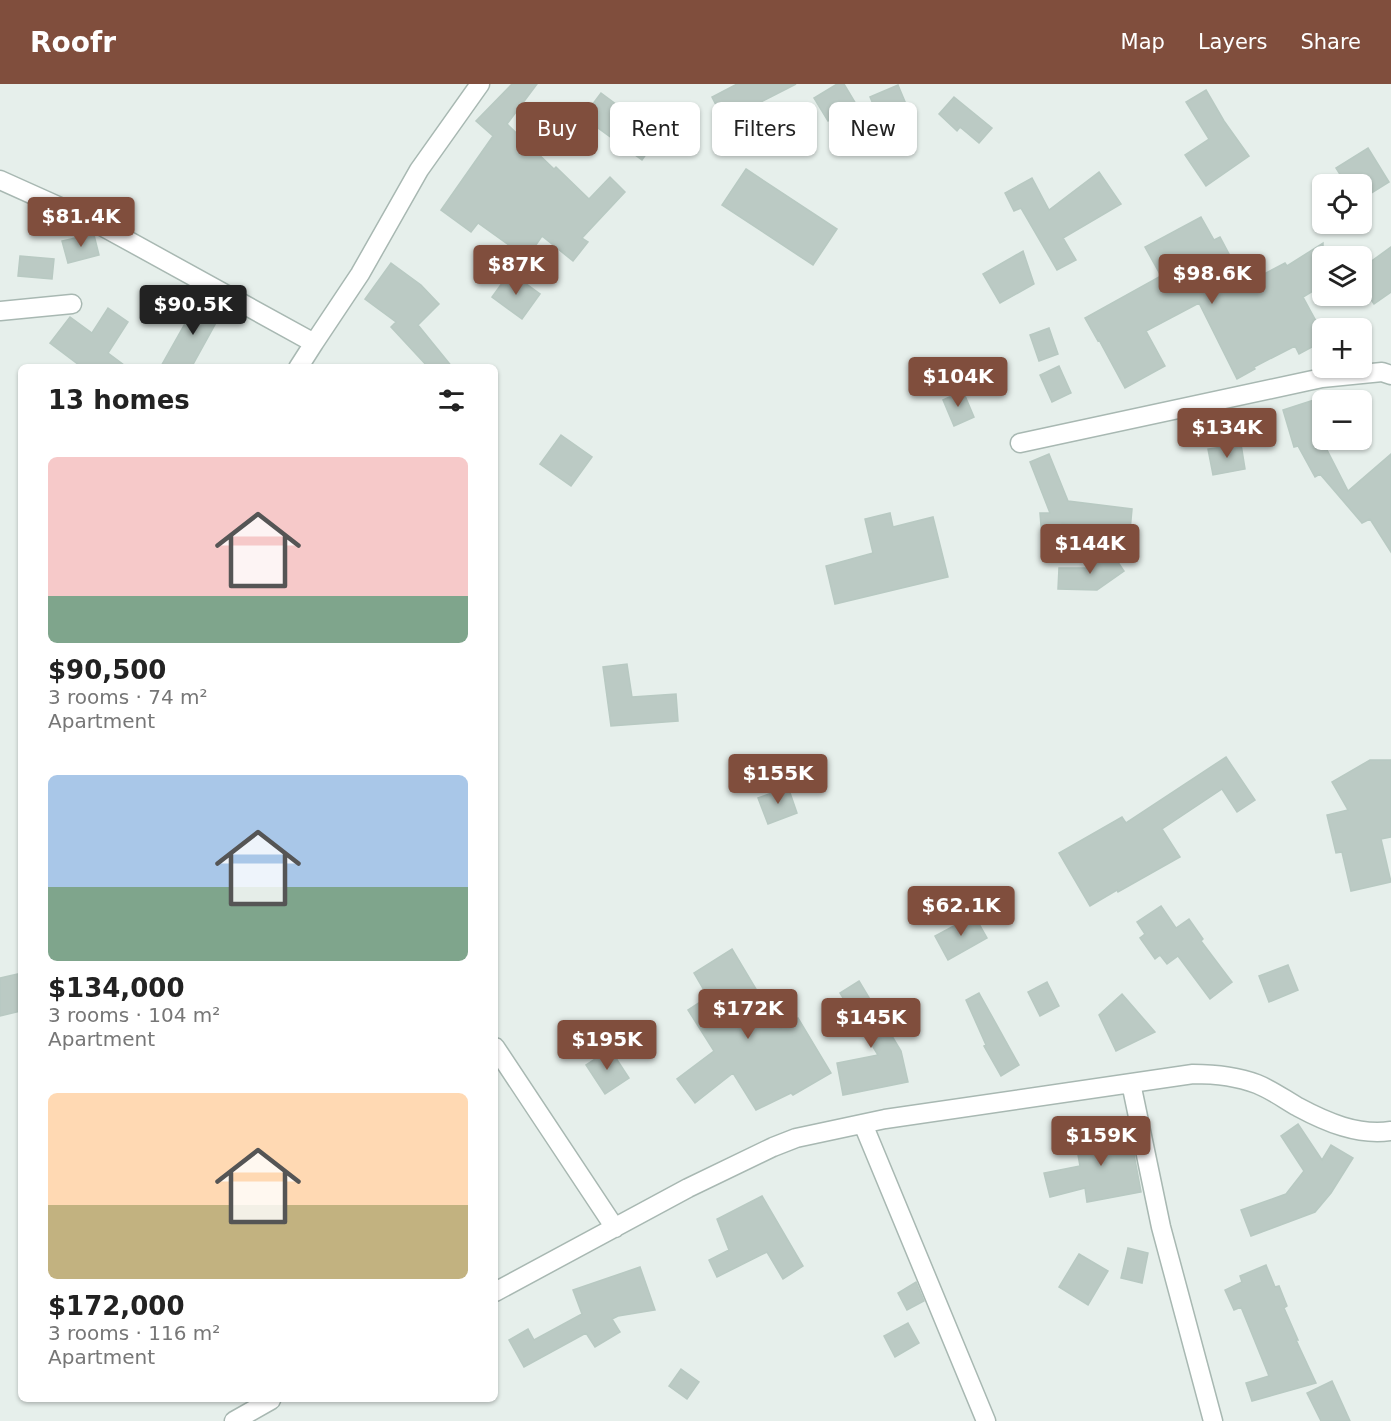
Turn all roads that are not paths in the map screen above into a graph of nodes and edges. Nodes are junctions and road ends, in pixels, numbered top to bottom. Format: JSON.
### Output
{"nodes":[{"id":1,"x":480,"y":84,"type":"edge"},
{"id":2,"x":0,"y":180,"type":"edge"},
{"id":3,"x":72,"y":304,"type":"dead end"},
{"id":4,"x":0,"y":311,"type":"edge"},
{"id":5,"x":314,"y":343,"type":"junction"},
{"id":6,"x":301,"y":364,"type":"edge"},
{"id":7,"x":1391,"y":375,"type":"edge"},
{"id":8,"x":1020,"y":443,"type":"dead end"},
{"id":9,"x":498,"y":1052,"type":"edge"},
{"id":10,"x":1131,"y":1083,"type":"junction"},
{"id":11,"x":863,"y":1124,"type":"junction"},
{"id":12,"x":1391,"y":1131,"type":"edge"},
{"id":13,"x":615,"y":1228,"type":"junction"},
{"id":14,"x":498,"y":1290,"type":"edge"},
{"id":15,"x":267,"y":1402,"type":"edge"},
{"id":16,"x":234,"y":1421,"type":"edge"},
{"id":17,"x":986,"y":1421,"type":"edge"},
{"id":18,"x":1213,"y":1421,"type":"edge"}],
"edges":[{"from":1,"to":5,"type":"street"},
{"from":2,"to":5,"type":"street"},
{"from":3,"to":4,"type":"street"},
{"from":5,"to":6,"type":"street"},
{"from":7,"to":8,"type":"street"},
{"from":9,"to":13,"type":"street"},
{"from":10,"to":11,"type":"street"},
{"from":10,"to":12,"type":"street"},
{"from":10,"to":18,"type":"street"},
{"from":11,"to":13,"type":"street"},
{"from":11,"to":17,"type":"street"},
{"from":13,"to":14,"type":"street"},
{"from":15,"to":16,"type":"street"}]}
